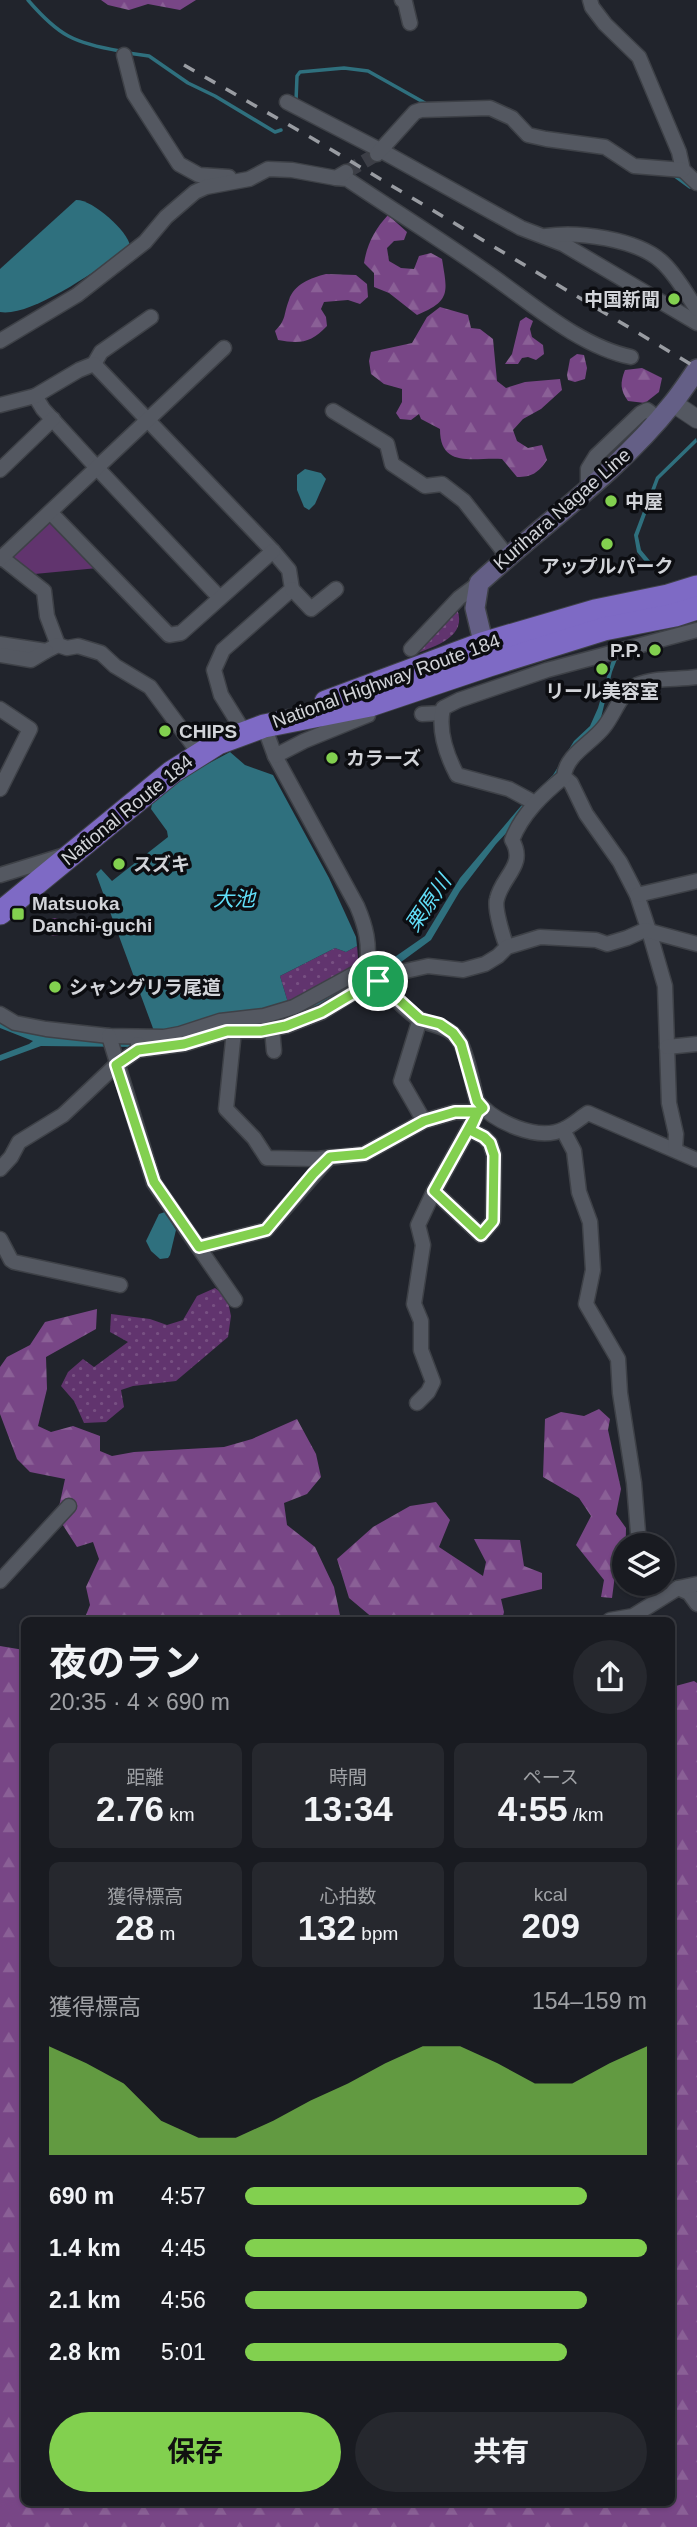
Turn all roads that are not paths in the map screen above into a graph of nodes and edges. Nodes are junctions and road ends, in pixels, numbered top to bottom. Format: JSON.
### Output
{"nodes":[{"id":1,"x":402,"y":0,"type":"edge"},
{"id":2,"x":590,"y":0,"type":"edge"},
{"id":3,"x":410,"y":23,"type":"dead end"},
{"id":4,"x":124,"y":55,"type":"dead end"},
{"id":5,"x":287,"y":102,"type":"dead end"},
{"id":6,"x":379,"y":152,"type":"junction"},
{"id":7,"x":268,"y":169,"type":"junction"},
{"id":8,"x":683,"y":170,"type":"junction"},
{"id":9,"x":697,"y":183,"type":"edge"},
{"id":10,"x":546,"y":236,"type":"junction"},
{"id":11,"x":697,"y":309,"type":"edge"},
{"id":12,"x":151,"y":317,"type":"dead end"},
{"id":13,"x":697,"y":323,"type":"edge"},
{"id":14,"x":0,"y":341,"type":"edge"},
{"id":15,"x":224,"y":348,"type":"dead end"},
{"id":16,"x":631,"y":357,"type":"dead end"},
{"id":17,"x":94,"y":364,"type":"junction"},
{"id":18,"x":697,"y":369,"type":"edge"},
{"id":19,"x":35,"y":396,"type":"junction"},
{"id":20,"x":673,"y":404,"type":"junction"},
{"id":21,"x":0,"y":405,"type":"edge"},
{"id":22,"x":333,"y":411,"type":"dead end"},
{"id":23,"x":53,"y":419,"type":"junction"},
{"id":24,"x":697,"y":419,"type":"edge"},
{"id":25,"x":149,"y":420,"type":"junction"},
{"id":26,"x":97,"y":469,"type":"junction"},
{"id":27,"x":0,"y":470,"type":"edge"},
{"id":28,"x":51,"y":513,"type":"junction"},
{"id":29,"x":273,"y":551,"type":"junction"},
{"id":30,"x":508,"y":557,"type":"junction"},
{"id":31,"x":1,"y":559,"type":"edge"},
{"id":32,"x":479,"y":583,"type":"junction"},
{"id":33,"x":697,"y":587,"type":"edge"},
{"id":34,"x":292,"y":589,"type":"junction"},
{"id":35,"x":336,"y":589,"type":"dead end"},
{"id":36,"x":219,"y":597,"type":"junction"},
{"id":37,"x":697,"y":608,"type":"edge"},
{"id":38,"x":697,"y":630,"type":"edge"},
{"id":39,"x":0,"y":644,"type":"edge"},
{"id":40,"x":52,"y":648,"type":"junction"},
{"id":41,"x":411,"y":649,"type":"dead end"},
{"id":42,"x":486,"y":654,"type":"junction"},
{"id":43,"x":0,"y":655,"type":"edge"},
{"id":44,"x":697,"y":677,"type":"edge"},
{"id":45,"x":370,"y":705,"type":"junction"},
{"id":46,"x":4,"y":707,"type":"edge"},
{"id":47,"x":442,"y":713,"type":"junction"},
{"id":48,"x":422,"y":714,"type":"dead end"},
{"id":49,"x":254,"y":729,"type":"junction"},
{"id":50,"x":199,"y":753,"type":"junction"},
{"id":51,"x":275,"y":756,"type":"junction"},
{"id":52,"x":564,"y":778,"type":"junction"},
{"id":53,"x":0,"y":789,"type":"edge"},
{"id":54,"x":532,"y":800,"type":"junction"},
{"id":55,"x":71,"y":854,"type":"junction"},
{"id":56,"x":0,"y":875,"type":"edge"},
{"id":57,"x":697,"y":881,"type":"edge"},
{"id":58,"x":637,"y":895,"type":"junction"},
{"id":59,"x":0,"y":913,"type":"edge"},
{"id":60,"x":649,"y":931,"type":"junction"},
{"id":61,"x":697,"y":944,"type":"edge"},
{"id":62,"x":507,"y":947,"type":"junction"},
{"id":63,"x":373,"y":975,"type":"junction"},
{"id":64,"x":0,"y":1014,"type":"edge"},
{"id":65,"x":420,"y":1019,"type":"junction"},
{"id":66,"x":272,"y":1030,"type":"junction"},
{"id":67,"x":234,"y":1031,"type":"junction"},
{"id":68,"x":109,"y":1042,"type":"junction"},
{"id":69,"x":138,"y":1044,"type":"junction"},
{"id":70,"x":697,"y":1044,"type":"edge"},
{"id":71,"x":667,"y":1047,"type":"junction"},
{"id":72,"x":274,"y":1051,"type":"dead end"},
{"id":73,"x":116,"y":1065,"type":"junction"},
{"id":74,"x":480,"y":1110,"type":"junction"},
{"id":75,"x":424,"y":1121,"type":"junction"},
{"id":76,"x":470,"y":1130,"type":"junction"},
{"id":77,"x":563,"y":1130,"type":"junction"},
{"id":78,"x":675,"y":1149,"type":"junction"},
{"id":79,"x":330,"y":1157,"type":"junction"},
{"id":80,"x":697,"y":1160,"type":"edge"},
{"id":81,"x":0,"y":1169,"type":"edge"},
{"id":82,"x":434,"y":1191,"type":"junction"},
{"id":83,"x":0,"y":1239,"type":"edge"},
{"id":84,"x":199,"y":1247,"type":"junction"},
{"id":85,"x":120,"y":1285,"type":"dead end"},
{"id":86,"x":236,"y":1300,"type":"dead end"},
{"id":87,"x":417,"y":1403,"type":"dead end"},
{"id":88,"x":69,"y":1506,"type":"dead end"},
{"id":89,"x":638,"y":1533,"type":"edge"},
{"id":90,"x":0,"y":1581,"type":"edge"},
{"id":91,"x":697,"y":1584,"type":"edge"},
{"id":92,"x":675,"y":1588,"type":"edge"},
{"id":93,"x":678,"y":1588,"type":"junction"},
{"id":94,"x":654,"y":1596,"type":"edge"},
{"id":95,"x":697,"y":1604,"type":"edge"},
{"id":96,"x":627,"y":1617,"type":"edge"}],
"edges":[{"from":1,"to":3,"type":"street"},
{"from":2,"to":8,"type":"street"},
{"from":4,"to":7,"type":"street"},
{"from":5,"to":6,"type":"street"},
{"from":6,"to":8,"type":"street"},
{"from":6,"to":10,"type":"street"},
{"from":7,"to":14,"type":"street"},
{"from":7,"to":16,"type":"street"},
{"from":8,"to":9,"type":"street"},
{"from":10,"to":11,"type":"street"},
{"from":10,"to":13,"type":"street"},
{"from":12,"to":17,"type":"street"},
{"from":15,"to":25,"type":"street"},
{"from":17,"to":19,"type":"street"},
{"from":17,"to":25,"type":"street"},
{"from":18,"to":20,"type":"main road","name":"Kurihara Nagae Line"},
{"from":19,"to":21,"type":"street"},
{"from":19,"to":23,"type":"street"},
{"from":20,"to":24,"type":"street"},
{"from":20,"to":30,"type":"main road","name":"Kurihara Nagae Line"},
{"from":22,"to":30,"type":"street"},
{"from":23,"to":26,"type":"street"},
{"from":23,"to":27,"type":"street"},
{"from":25,"to":26,"type":"street"},
{"from":25,"to":29,"type":"street"},
{"from":26,"to":28,"type":"street"},
{"from":26,"to":36,"type":"street"},
{"from":28,"to":31,"type":"street"},
{"from":28,"to":36,"type":"street"},
{"from":29,"to":34,"type":"street"},
{"from":29,"to":36,"type":"street"},
{"from":30,"to":32,"type":"main road","name":"Kurihara Nagae Line"},
{"from":31,"to":40,"type":"street"},
{"from":32,"to":41,"type":"street"},
{"from":32,"to":42,"type":"main road","name":"Kurihara Nagae Line"},
{"from":33,"to":42,"type":"highway","name":"National Highway Route 184"},
{"from":34,"to":35,"type":"street"},
{"from":34,"to":49,"type":"street"},
{"from":37,"to":42,"type":"highway","name":"National Highway Route 184"},
{"from":38,"to":47,"type":"street"},
{"from":39,"to":40,"type":"street"},
{"from":40,"to":43,"type":"street"},
{"from":40,"to":50,"type":"street"},
{"from":42,"to":45,"type":"highway","name":"National Highway Route 184"},
{"from":42,"to":49,"type":"highway","name":"National Highway Route 184"},
{"from":44,"to":52,"type":"street"},
{"from":45,"to":49,"type":"highway","name":"National Highway Route 184"},
{"from":45,"to":51,"type":"street"},
{"from":46,"to":53,"type":"street"},
{"from":47,"to":48,"type":"street"},
{"from":47,"to":54,"type":"street"},
{"from":49,"to":50,"type":"highway","name":"National Route 184"},
{"from":49,"to":51,"type":"street"},
{"from":50,"to":55,"type":"highway","name":"National Route 184"},
{"from":51,"to":63,"type":"street"},
{"from":52,"to":54,"type":"street"},
{"from":52,"to":58,"type":"street"},
{"from":54,"to":62,"type":"street"},
{"from":55,"to":56,"type":"street"},
{"from":55,"to":59,"type":"highway","name":"National Route 184"},
{"from":57,"to":58,"type":"street"},
{"from":58,"to":60,"type":"street"},
{"from":60,"to":61,"type":"street"},
{"from":60,"to":62,"type":"street"},
{"from":60,"to":71,"type":"street"},
{"from":62,"to":63,"type":"street"},
{"from":63,"to":65,"type":"street"},
{"from":63,"to":66,"type":"street"},
{"from":63,"to":69,"type":"street"},
{"from":64,"to":68,"type":"street"},
{"from":65,"to":74,"type":"street"},
{"from":65,"to":75,"type":"street"},
{"from":66,"to":67,"type":"street"},
{"from":66,"to":72,"type":"street"},
{"from":67,"to":69,"type":"street"},
{"from":67,"to":79,"type":"street"},
{"from":68,"to":69,"type":"street"},
{"from":68,"to":73,"type":"street"},
{"from":69,"to":73,"type":"street"},
{"from":70,"to":71,"type":"street"},
{"from":71,"to":78,"type":"street"},
{"from":73,"to":81,"type":"street"},
{"from":73,"to":84,"type":"street"},
{"from":74,"to":75,"type":"street"},
{"from":74,"to":76,"type":"street"},
{"from":74,"to":77,"type":"street"},
{"from":75,"to":79,"type":"street"},
{"from":76,"to":82,"type":"street"},
{"from":76,"to":82,"type":"street"},
{"from":77,"to":78,"type":"street"},
{"from":77,"to":89,"type":"street"},
{"from":78,"to":80,"type":"street"},
{"from":79,"to":84,"type":"street"},
{"from":82,"to":87,"type":"street"},
{"from":83,"to":85,"type":"street"},
{"from":84,"to":86,"type":"street"},
{"from":88,"to":90,"type":"street"},
{"from":91,"to":93,"type":"street"},
{"from":92,"to":93,"type":"street"},
{"from":93,"to":95,"type":"street"},
{"from":94,"to":96,"type":"street"}]}
